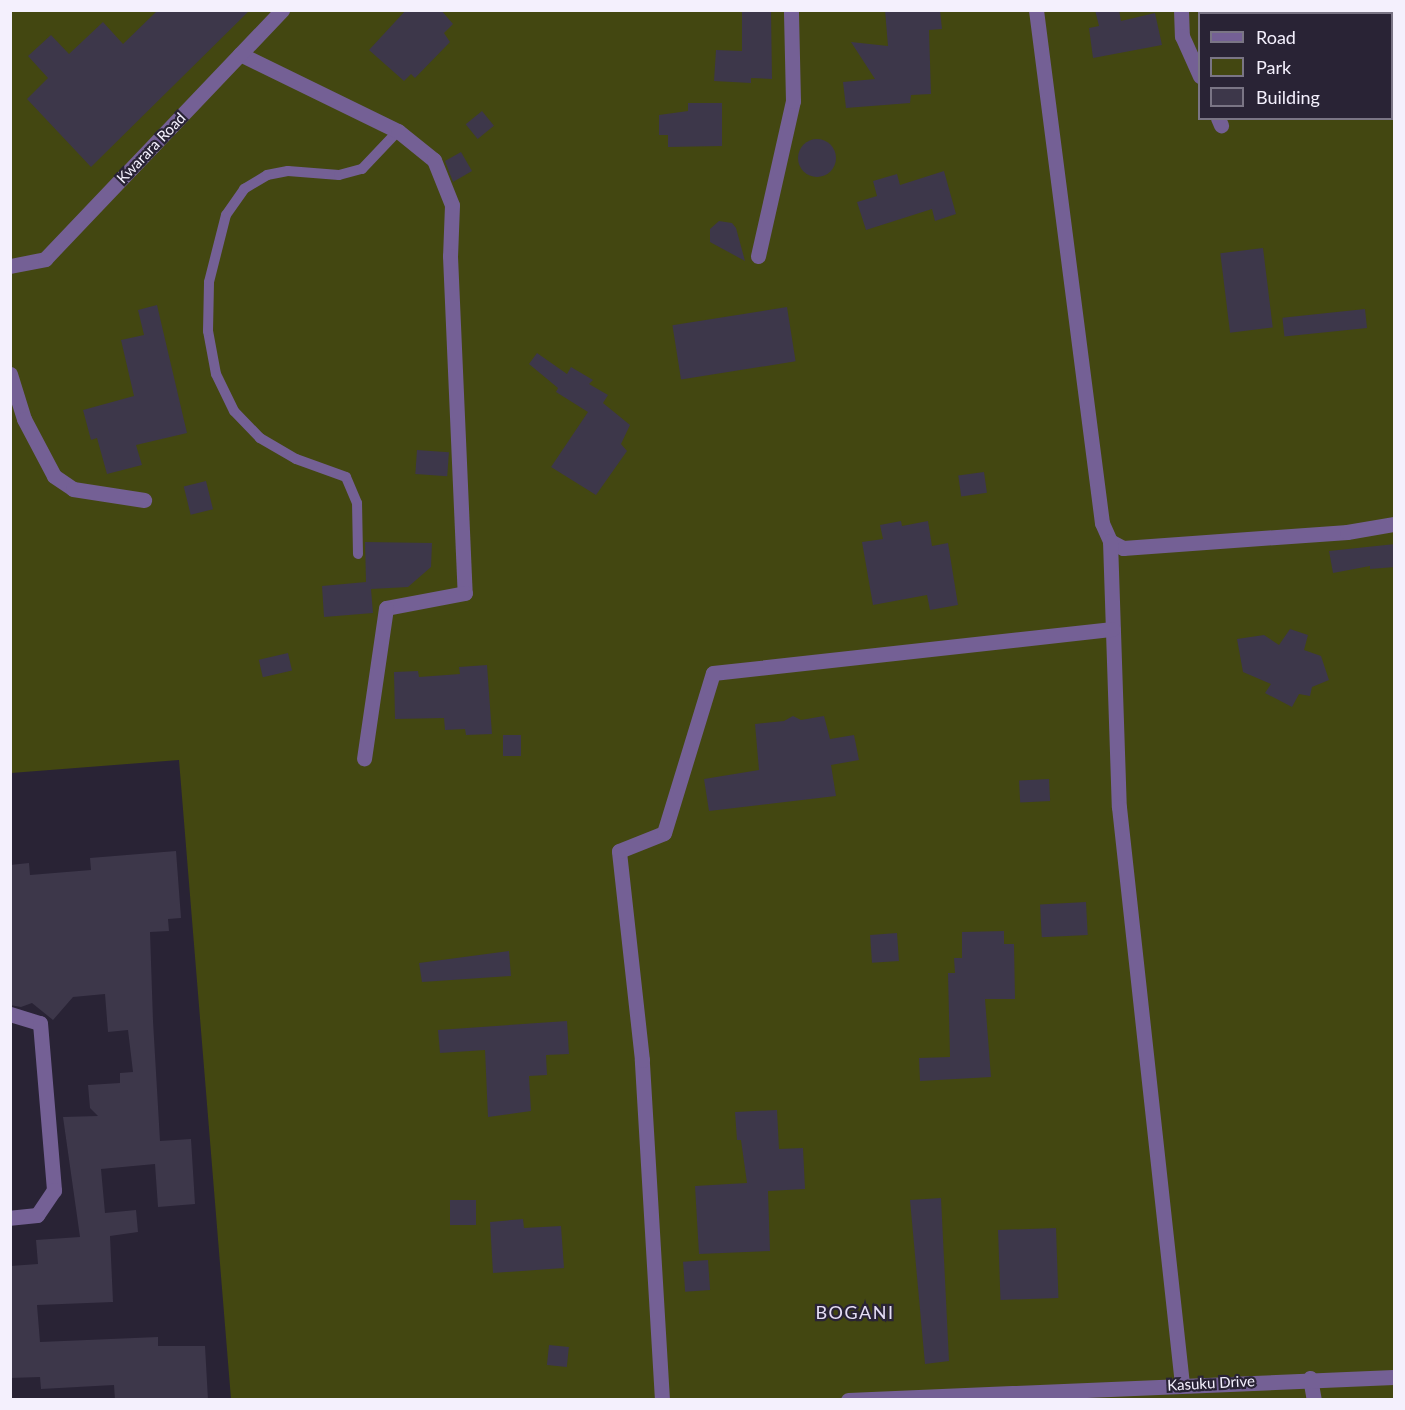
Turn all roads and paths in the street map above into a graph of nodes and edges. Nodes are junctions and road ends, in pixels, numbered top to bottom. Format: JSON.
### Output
{"nodes":[{"id":1,"x":282,"y":10,"type":"edge"},
{"id":2,"x":791,"y":10,"type":"edge"},
{"id":3,"x":1036,"y":10,"type":"edge"},
{"id":4,"x":1181,"y":10,"type":"edge"},
{"id":5,"x":240,"y":54,"type":"junction"},
{"id":6,"x":1198,"y":72,"type":"edge"},
{"id":7,"x":398,"y":131,"type":"junction"},
{"id":8,"x":758,"y":256,"type":"dead end"},
{"id":9,"x":10,"y":266,"type":"edge"},
{"id":10,"x":10,"y":374,"type":"edge"},
{"id":11,"x":144,"y":500,"type":"dead end"},
{"id":12,"x":1395,"y":524,"type":"edge"},
{"id":13,"x":1110,"y":541,"type":"junction"},
{"id":14,"x":358,"y":554,"type":"dead end"},
{"id":15,"x":1113,"y":629,"type":"junction"},
{"id":16,"x":364,"y":758,"type":"dead end"},
{"id":17,"x":10,"y":1014,"type":"edge"},
{"id":18,"x":10,"y":1218,"type":"edge"},
{"id":19,"x":1395,"y":1377,"type":"edge"},
{"id":20,"x":1310,"y":1378,"type":"junction"},
{"id":21,"x":1182,"y":1384,"type":"junction"},
{"id":22,"x":880,"y":1399,"type":"edge"},
{"id":23,"x":662,"y":1400,"type":"edge"},
{"id":24,"x":848,"y":1400,"type":"edge"},
{"id":25,"x":1314,"y":1400,"type":"edge"}],
"edges":[{"from":1,"to":5,"type":"street","name":"Kwarara Road"},
{"from":2,"to":8,"type":"street"},
{"from":3,"to":13,"type":"street"},
{"from":4,"to":6,"type":"street"},
{"from":5,"to":7,"type":"street"},
{"from":5,"to":9,"type":"street","name":"Kwarara Road"},
{"from":7,"to":14,"type":"lane"},
{"from":7,"to":16,"type":"street"},
{"from":10,"to":11,"type":"street"},
{"from":12,"to":13,"type":"street"},
{"from":13,"to":15,"type":"street"},
{"from":15,"to":21,"type":"street"},
{"from":15,"to":23,"type":"street"},
{"from":17,"to":18,"type":"street"},
{"from":19,"to":20,"type":"street","name":"Kasuku Drive"},
{"from":20,"to":21,"type":"street","name":"Kasuku Drive"},
{"from":20,"to":25,"type":"street"},
{"from":21,"to":22,"type":"street","name":"Kasuku Drive"},
{"from":22,"to":24,"type":"street","name":"Kasuku Drive"}]}
